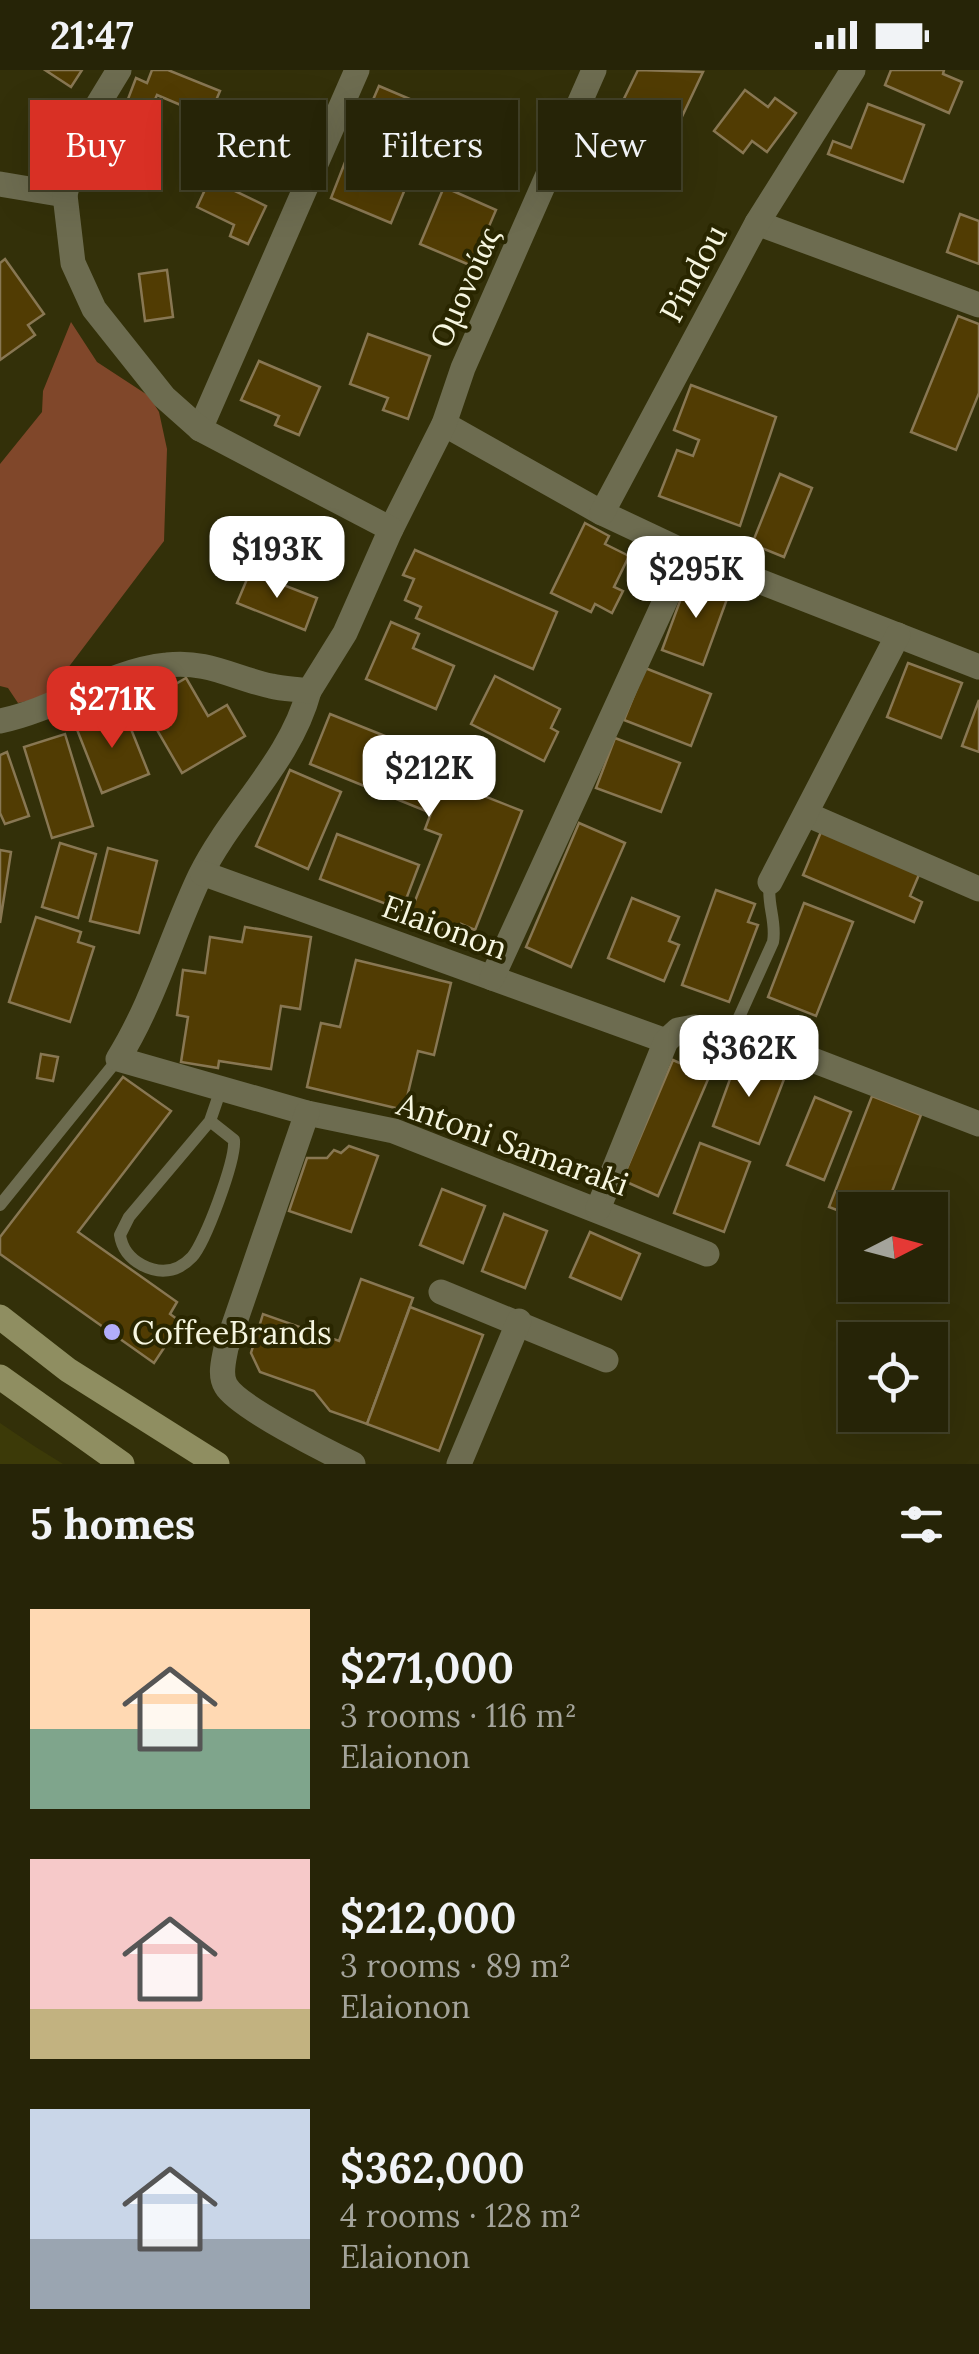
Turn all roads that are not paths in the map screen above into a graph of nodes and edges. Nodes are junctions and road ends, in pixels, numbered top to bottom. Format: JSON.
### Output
{"nodes":[{"id":1,"x":118,"y":70,"type":"edge"},
{"id":2,"x":357,"y":70,"type":"edge"},
{"id":3,"x":594,"y":70,"type":"edge"},
{"id":4,"x":853,"y":70,"type":"edge"},
{"id":5,"x":0,"y":184,"type":"edge"},
{"id":6,"x":65,"y":195,"type":"junction"},
{"id":7,"x":757,"y":223,"type":"junction"},
{"id":8,"x":979,"y":305,"type":"edge"},
{"id":9,"x":444,"y":424,"type":"junction"},
{"id":10,"x":200,"y":429,"type":"junction"},
{"id":11,"x":602,"y":513,"type":"junction"},
{"id":12,"x":391,"y":529,"type":"junction"},
{"id":13,"x":687,"y":553,"type":"junction"},
{"id":14,"x":898,"y":635,"type":"junction"},
{"id":15,"x":979,"y":667,"type":"edge"},
{"id":16,"x":309,"y":691,"type":"junction"},
{"id":17,"x":0,"y":720,"type":"edge"},
{"id":18,"x":806,"y":814,"type":"junction"},
{"id":19,"x":202,"y":873,"type":"junction"},
{"id":20,"x":770,"y":882,"type":"joint"},
{"id":21,"x":979,"y":889,"type":"edge"},
{"id":22,"x":492,"y":978,"type":"junction"},
{"id":23,"x":731,"y":1035,"type":"junction"},
{"id":24,"x":666,"y":1041,"type":"junction"},
{"id":25,"x":118,"y":1059,"type":"junction"},
{"id":26,"x":222,"y":1088,"type":"junction"},
{"id":27,"x":307,"y":1113,"type":"junction"},
{"id":28,"x":210,"y":1122,"type":"junction"},
{"id":29,"x":979,"y":1124,"type":"edge"},
{"id":30,"x":0,"y":1205,"type":"edge"},
{"id":31,"x":598,"y":1209,"type":"junction"},
{"id":32,"x":707,"y":1254,"type":"dead end"},
{"id":33,"x":441,"y":1292,"type":"dead end"},
{"id":34,"x":0,"y":1316,"type":"edge"},
{"id":35,"x":519,"y":1321,"type":"junction"},
{"id":36,"x":606,"y":1360,"type":"dead end"},
{"id":37,"x":0,"y":1377,"type":"edge"},
{"id":38,"x":122,"y":1464,"type":"edge"},
{"id":39,"x":217,"y":1464,"type":"edge"},
{"id":40,"x":353,"y":1464,"type":"edge"},
{"id":41,"x":459,"y":1464,"type":"edge"}],
"edges":[{"from":1,"to":6,"type":"street"},
{"from":2,"to":10,"type":"street"},
{"from":3,"to":9,"type":"street","name":"Ομονοίας"},
{"from":4,"to":7,"type":"street","name":"Pindou"},
{"from":5,"to":6,"type":"street"},
{"from":6,"to":10,"type":"street"},
{"from":7,"to":8,"type":"street"},
{"from":7,"to":11,"type":"street","name":"Pindou"},
{"from":9,"to":11,"type":"street"},
{"from":9,"to":12,"type":"street","name":"Ομονοίας"},
{"from":10,"to":12,"type":"street"},
{"from":11,"to":13,"type":"street"},
{"from":12,"to":16,"type":"street","name":"Ομονοίας"},
{"from":13,"to":14,"type":"street"},
{"from":13,"to":22,"type":"street"},
{"from":14,"to":15,"type":"street"},
{"from":14,"to":18,"type":"street"},
{"from":16,"to":17,"type":"street"},
{"from":16,"to":19,"type":"street","name":"Ομονοίας"},
{"from":18,"to":20,"type":"street"},
{"from":18,"to":21,"type":"street"},
{"from":19,"to":22,"type":"street","name":"Elaionon"},
{"from":19,"to":25,"type":"street","name":"Ομονοίας"},
{"from":20,"to":23,"type":"lane"},
{"from":22,"to":24,"type":"street","name":"Elaionon"},
{"from":23,"to":24,"type":"street"},
{"from":23,"to":29,"type":"street"},
{"from":24,"to":31,"type":"street"},
{"from":25,"to":26,"type":"street","name":"Antoni Samaraki"},
{"from":25,"to":30,"type":"lane"},
{"from":26,"to":27,"type":"street","name":"Antoni Samaraki"},
{"from":26,"to":28,"type":"lane"},
{"from":27,"to":31,"type":"street","name":"Antoni Samaraki"},
{"from":27,"to":40,"type":"street"},
{"from":28,"to":28,"type":"lane"},
{"from":31,"to":32,"type":"street","name":"Antoni Samaraki"},
{"from":33,"to":35,"type":"street"},
{"from":34,"to":39,"type":"main road"},
{"from":35,"to":36,"type":"street"},
{"from":35,"to":41,"type":"street"},
{"from":37,"to":38,"type":"main road"}]}
